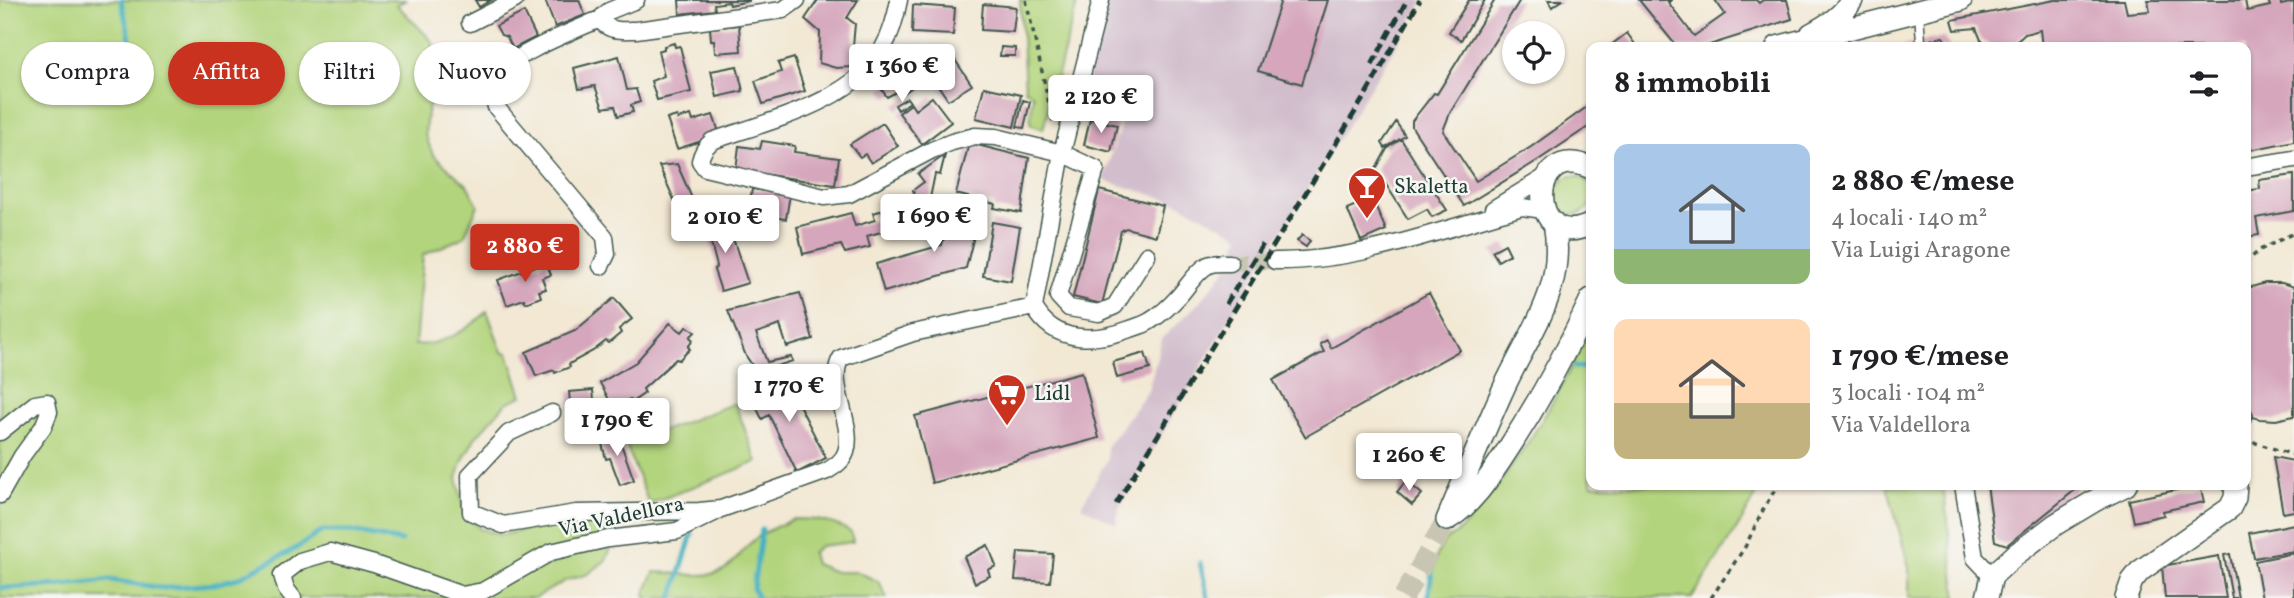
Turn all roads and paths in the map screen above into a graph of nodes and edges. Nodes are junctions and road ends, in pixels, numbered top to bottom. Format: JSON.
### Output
{"nodes":[{"id":1,"x":515,"y":0,"type":"edge"},
{"id":2,"x":636,"y":0,"type":"edge"},
{"id":3,"x":797,"y":0,"type":"edge"},
{"id":4,"x":899,"y":0,"type":"edge"},
{"id":5,"x":1026,"y":0,"type":"edge"},
{"id":6,"x":1101,"y":0,"type":"edge"},
{"id":7,"x":1852,"y":0,"type":"edge"},
{"id":8,"x":1886,"y":0,"type":"edge"},
{"id":9,"x":1961,"y":0,"type":"edge"},
{"id":10,"x":1919,"y":9,"type":"junction"},
{"id":11,"x":602,"y":18,"type":"junction"},
{"id":12,"x":470,"y":23,"type":"dead end"},
{"id":13,"x":1804,"y":39,"type":"junction"},
{"id":14,"x":1794,"y":42,"type":"edge"},
{"id":15,"x":1921,"y":42,"type":"dead end"},
{"id":16,"x":1586,"y":151,"type":"edge"},
{"id":17,"x":1062,"y":153,"type":"junction"},
{"id":18,"x":2294,"y":159,"type":"edge"},
{"id":19,"x":1586,"y":166,"type":"edge"},
{"id":20,"x":2251,"y":166,"type":"edge"},
{"id":21,"x":1559,"y":169,"type":"junction"},
{"id":22,"x":1549,"y":216,"type":"junction"},
{"id":23,"x":1479,"y":218,"type":"junction"},
{"id":24,"x":1586,"y":226,"type":"edge"},
{"id":25,"x":2294,"y":233,"type":"edge"},
{"id":26,"x":1147,"y":255,"type":"dead end"},
{"id":27,"x":2251,"y":258,"type":"edge"},
{"id":28,"x":1275,"y":261,"type":"tunnel mouth"},
{"id":29,"x":1230,"y":263,"type":"tunnel mouth"},
{"id":30,"x":601,"y":266,"type":"dead end"},
{"id":31,"x":1034,"y":307,"type":"junction"},
{"id":32,"x":1586,"y":310,"type":"edge"},
{"id":33,"x":552,"y":413,"type":"dead end"},
{"id":34,"x":0,"y":432,"type":"edge"},
{"id":35,"x":2251,"y":440,"type":"edge"},
{"id":36,"x":2294,"y":455,"type":"edge"},
{"id":37,"x":1775,"y":490,"type":"edge"},
{"id":38,"x":1964,"y":490,"type":"edge"},
{"id":39,"x":2116,"y":490,"type":"edge"},
{"id":40,"x":2236,"y":490,"type":"edge"},
{"id":41,"x":0,"y":495,"type":"edge"},
{"id":42,"x":721,"y":509,"type":"junction"},
{"id":43,"x":1992,"y":576,"type":"junction"},
{"id":44,"x":293,"y":598,"type":"edge"},
{"id":45,"x":1711,"y":598,"type":"edge"},
{"id":46,"x":1987,"y":598,"type":"edge"},
{"id":47,"x":2126,"y":598,"type":"edge"}],
"edges":[{"from":1,"to":12,"type":"street"},
{"from":2,"to":11,"type":"street"},
{"from":3,"to":11,"type":"street"},
{"from":4,"to":17,"type":"street"},
{"from":5,"to":17,"type":"path"},
{"from":6,"to":17,"type":"street"},
{"from":7,"to":13,"type":"street"},
{"from":8,"to":10,"type":"street"},
{"from":9,"to":10,"type":"street"},
{"from":10,"to":13,"type":"street"},
{"from":10,"to":15,"type":"lane"},
{"from":11,"to":30,"type":"street"},
{"from":13,"to":14,"type":"street"},
{"from":16,"to":21,"type":"street"},
{"from":17,"to":26,"type":"street"},
{"from":17,"to":31,"type":"street"},
{"from":18,"to":20,"type":"street"},
{"from":19,"to":21,"type":"street"},
{"from":21,"to":22,"type":"street"},
{"from":21,"to":23,"type":"street"},
{"from":22,"to":23,"type":"street"},
{"from":22,"to":24,"type":"street"},
{"from":22,"to":32,"type":"street"},
{"from":23,"to":28,"type":"street"},
{"from":25,"to":27,"type":"path"},
{"from":29,"to":31,"type":"street"},
{"from":31,"to":42,"type":"street","name":"Via Valdellora"},
{"from":33,"to":42,"type":"street","name":"Via Valdellora"},
{"from":34,"to":41,"type":"street"},
{"from":35,"to":36,"type":"path"},
{"from":37,"to":45,"type":"path"},
{"from":38,"to":43,"type":"street"},
{"from":39,"to":43,"type":"street"},
{"from":40,"to":47,"type":"street"},
{"from":42,"to":44,"type":"street","name":"Via Valdellora"},
{"from":43,"to":46,"type":"street"}]}
